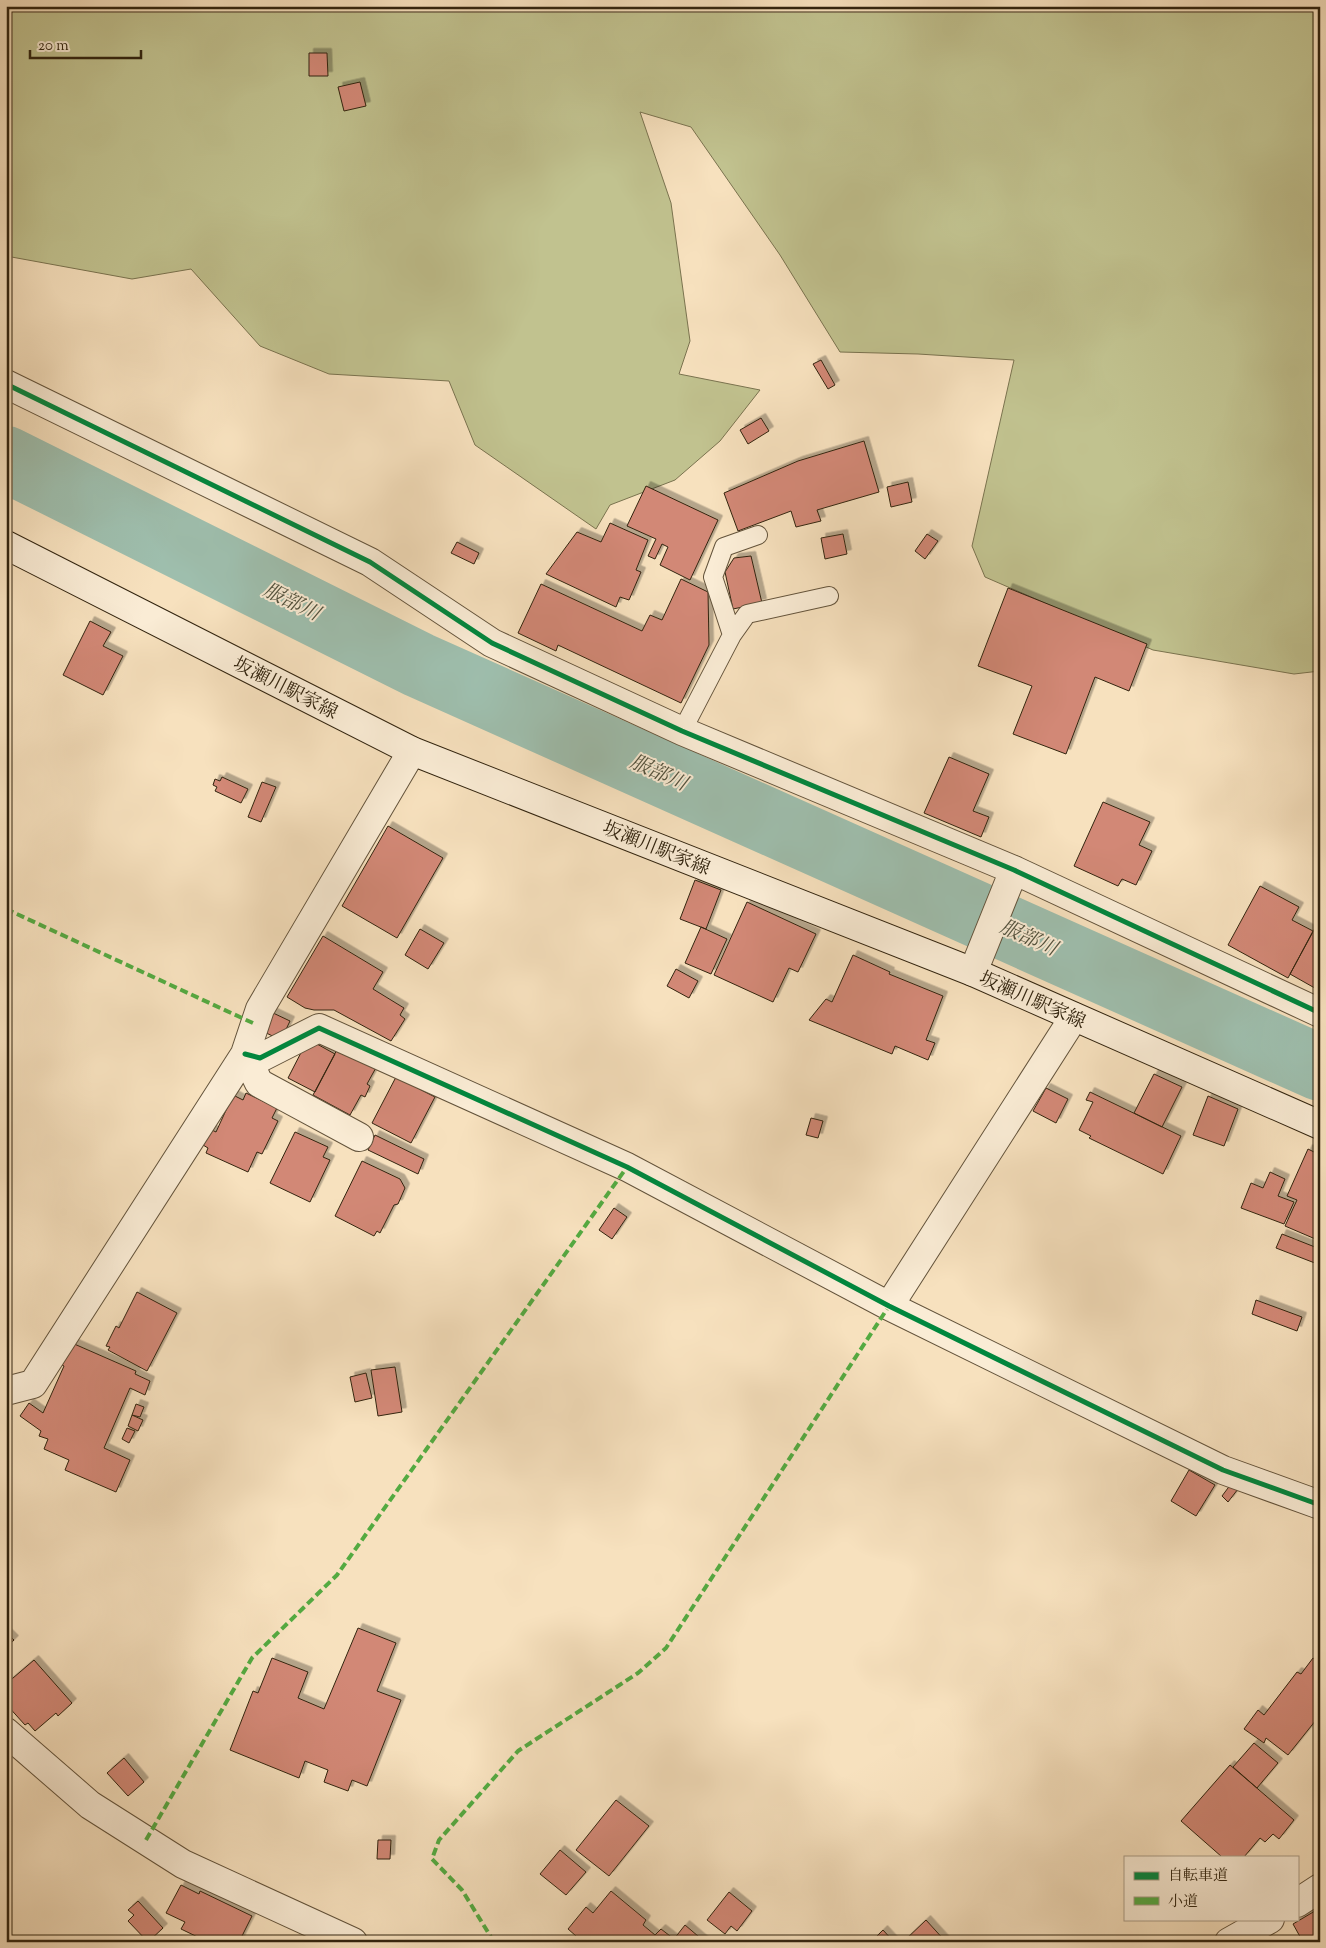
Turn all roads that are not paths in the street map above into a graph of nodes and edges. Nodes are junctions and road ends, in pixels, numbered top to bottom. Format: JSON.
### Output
{"nodes":[{"id":1,"x":6,"y":384,"type":"edge"},
{"id":2,"x":758,"y":535,"type":"dead end"},
{"id":3,"x":6,"y":545,"type":"edge"},
{"id":4,"x":829,"y":596,"type":"dead end"},
{"id":5,"x":732,"y":635,"type":"junction"},
{"id":6,"x":682,"y":731,"type":"junction"},
{"id":7,"x":412,"y":751,"type":"junction"},
{"id":8,"x":1014,"y":870,"type":"junction"},
{"id":9,"x":977,"y":961,"type":"junction"},
{"id":10,"x":1320,"y":1013,"type":"edge"},
{"id":11,"x":1074,"y":1017,"type":"junction"},
{"id":12,"x":245,"y":1054,"type":"junction"},
{"id":13,"x":1320,"y":1125,"type":"edge"},
{"id":14,"x":359,"y":1137,"type":"dead end"},
{"id":15,"x":889,"y":1306,"type":"junction"},
{"id":16,"x":6,"y":1391,"type":"edge"},
{"id":17,"x":1320,"y":1505,"type":"edge"},
{"id":18,"x":6,"y":1732,"type":"edge"},
{"id":19,"x":1320,"y":1888,"type":"edge"},
{"id":20,"x":1298,"y":1901,"type":"edge"},
{"id":21,"x":1268,"y":1920,"type":"edge"},
{"id":22,"x":353,"y":1942,"type":"edge"},
{"id":23,"x":1228,"y":1942,"type":"edge"}],
"edges":[{"from":1,"to":6,"type":"street"},
{"from":2,"to":5,"type":"lane"},
{"from":3,"to":7,"type":"street","name":"坂瀬川駅家線"},
{"from":4,"to":5,"type":"lane"},
{"from":5,"to":6,"type":"lane"},
{"from":6,"to":8,"type":"street"},
{"from":7,"to":9,"type":"street","name":"坂瀬川駅家線"},
{"from":7,"to":12,"type":"street"},
{"from":8,"to":9,"type":"street"},
{"from":8,"to":10,"type":"street"},
{"from":9,"to":11,"type":"street","name":"坂瀬川駅家線"},
{"from":11,"to":13,"type":"street","name":"坂瀬川駅家線"},
{"from":11,"to":15,"type":"street"},
{"from":12,"to":14,"type":"street"},
{"from":12,"to":15,"type":"street"},
{"from":12,"to":16,"type":"street"},
{"from":15,"to":17,"type":"street"},
{"from":18,"to":22,"type":"street"},
{"from":19,"to":20,"type":"street"},
{"from":21,"to":23,"type":"street"}]}
